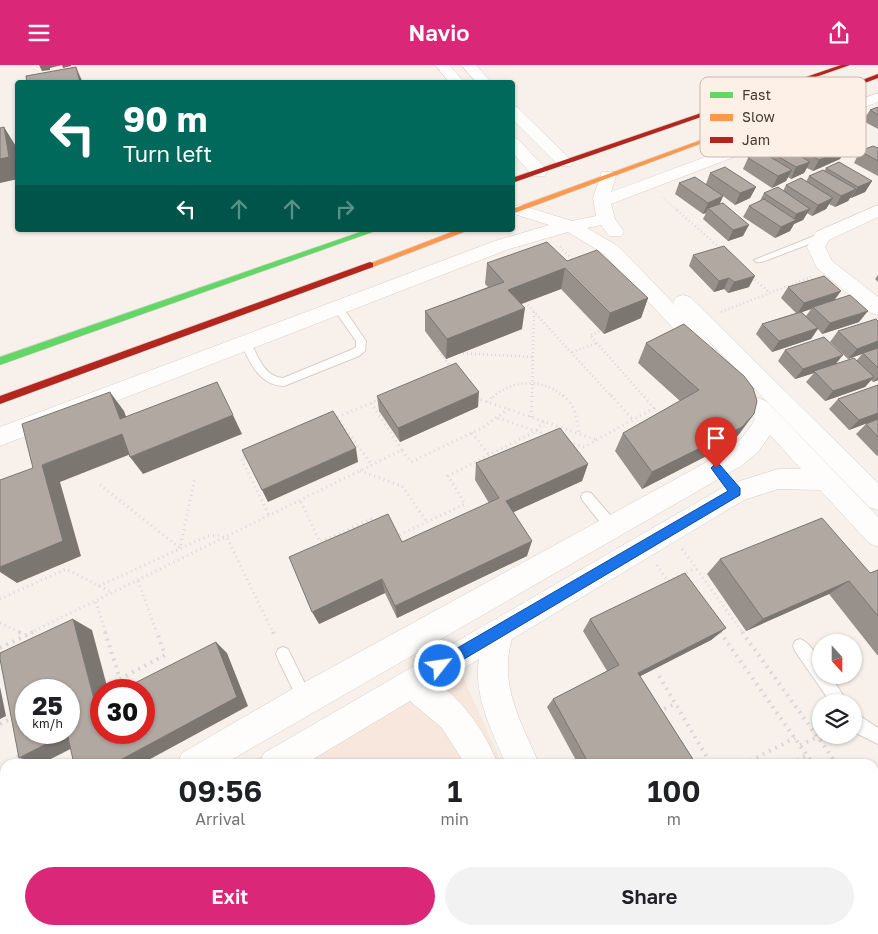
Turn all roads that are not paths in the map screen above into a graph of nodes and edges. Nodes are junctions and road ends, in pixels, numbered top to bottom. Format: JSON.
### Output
{"nodes":[{"id":1,"x":442,"y":65,"type":"edge"},
{"id":2,"x":468,"y":65,"type":"edge"},
{"id":3,"x":847,"y":65,"type":"edge"},
{"id":4,"x":878,"y":76,"type":"edge"},
{"id":5,"x":812,"y":77,"type":"edge"},
{"id":6,"x":455,"y":80,"type":"edge"},
{"id":7,"x":482,"y":80,"type":"edge"},
{"id":8,"x":866,"y":80,"type":"edge"},
{"id":9,"x":878,"y":97,"type":"edge"},
{"id":10,"x":866,"y":101,"type":"edge"},
{"id":11,"x":515,"y":113,"type":"edge"},
{"id":12,"x":700,"y":116,"type":"edge"},
{"id":13,"x":700,"y":142,"type":"edge"},
{"id":14,"x":515,"y":145,"type":"edge"},
{"id":15,"x":717,"y":157,"type":"edge"},
{"id":16,"x":565,"y":163,"type":"junction"},
{"id":17,"x":539,"y":172,"type":"junction"},
{"id":18,"x":608,"y":176,"type":"junction"},
{"id":19,"x":515,"y":180,"type":"edge"},
{"id":20,"x":604,"y":210,"type":"junction"},
{"id":21,"x":878,"y":210,"type":"edge"},
{"id":22,"x":516,"y":211,"type":"edge"},
{"id":23,"x":570,"y":226,"type":"junction"},
{"id":24,"x":368,"y":232,"type":"edge"},
{"id":25,"x":460,"y":232,"type":"edge"},
{"id":26,"x":822,"y":236,"type":"junction"},
{"id":27,"x":759,"y":260,"type":"dead end"},
{"id":28,"x":338,"y":308,"type":"junction"},
{"id":29,"x":878,"y":308,"type":"edge"},
{"id":30,"x":246,"y":344,"type":"junction"},
{"id":31,"x":0,"y":361,"type":"edge"},
{"id":32,"x":0,"y":400,"type":"edge"},
{"id":33,"x":768,"y":417,"type":"junction"},
{"id":34,"x":0,"y":437,"type":"edge"},
{"id":35,"x":716,"y":468,"type":"junction"},
{"id":36,"x":827,"y":480,"type":"junction"},
{"id":37,"x":736,"y":492,"type":"junction"},
{"id":38,"x":587,"y":497,"type":"dead end"},
{"id":39,"x":878,"y":499,"type":"edge"},
{"id":40,"x":612,"y":527,"type":"junction"},
{"id":41,"x":878,"y":535,"type":"edge"},
{"id":42,"x":501,"y":630,"type":"junction"},
{"id":43,"x":800,"y":646,"type":"dead end"},
{"id":44,"x":283,"y":654,"type":"road end"},
{"id":45,"x":409,"y":684,"type":"junction"},
{"id":46,"x":834,"y":694,"type":"edge"},
{"id":47,"x":305,"y":699,"type":"junction"},
{"id":48,"x":862,"y":728,"type":"edge"},
{"id":49,"x":878,"y":736,"type":"edge"},
{"id":50,"x":519,"y":755,"type":"edge"},
{"id":51,"x":202,"y":759,"type":"edge"},
{"id":52,"x":284,"y":759,"type":"edge"},
{"id":53,"x":479,"y":759,"type":"edge"},
{"id":54,"x":503,"y":759,"type":"edge"}],
"edges":[{"from":1,"to":6,"type":"street"},
{"from":2,"to":7,"type":"street"},
{"from":3,"to":5,"type":"street"},
{"from":4,"to":8,"type":"street"},
{"from":9,"to":10,"type":"street"},
{"from":11,"to":16,"type":"street"},
{"from":12,"to":16,"type":"street"},
{"from":13,"to":18,"type":"street"},
{"from":14,"to":17,"type":"street"},
{"from":15,"to":20,"type":"street"},
{"from":16,"to":17,"type":"street"},
{"from":17,"to":19,"type":"street"},
{"from":18,"to":20,"type":"street"},
{"from":18,"to":22,"type":"street"},
{"from":20,"to":23,"type":"street"},
{"from":20,"to":39,"type":"street"},
{"from":21,"to":26,"type":"street"},
{"from":22,"to":23,"type":"street"},
{"from":23,"to":28,"type":"street"},
{"from":23,"to":33,"type":"street"},
{"from":24,"to":31,"type":"street"},
{"from":25,"to":32,"type":"street"},
{"from":26,"to":27,"type":"lane"},
{"from":26,"to":29,"type":"street"},
{"from":28,"to":30,"type":"street"},
{"from":28,"to":30,"type":"lane"},
{"from":30,"to":34,"type":"street"},
{"from":33,"to":35,"type":"street"},
{"from":33,"to":36,"type":"street"},
{"from":35,"to":37,"type":"street"},
{"from":35,"to":40,"type":"street"},
{"from":36,"to":37,"type":"street"},
{"from":36,"to":41,"type":"street"},
{"from":37,"to":42,"type":"street"},
{"from":38,"to":40,"type":"lane"},
{"from":40,"to":47,"type":"street"},
{"from":42,"to":45,"type":"street"},
{"from":42,"to":50,"type":"street"},
{"from":43,"to":46,"type":"lane"},
{"from":44,"to":47,"type":"lane"},
{"from":45,"to":52,"type":"street"},
{"from":45,"to":53,"type":"street"},
{"from":47,"to":51,"type":"street"},
{"from":48,"to":49,"type":"lane"},
{"from":50,"to":54,"type":"street"}]}
